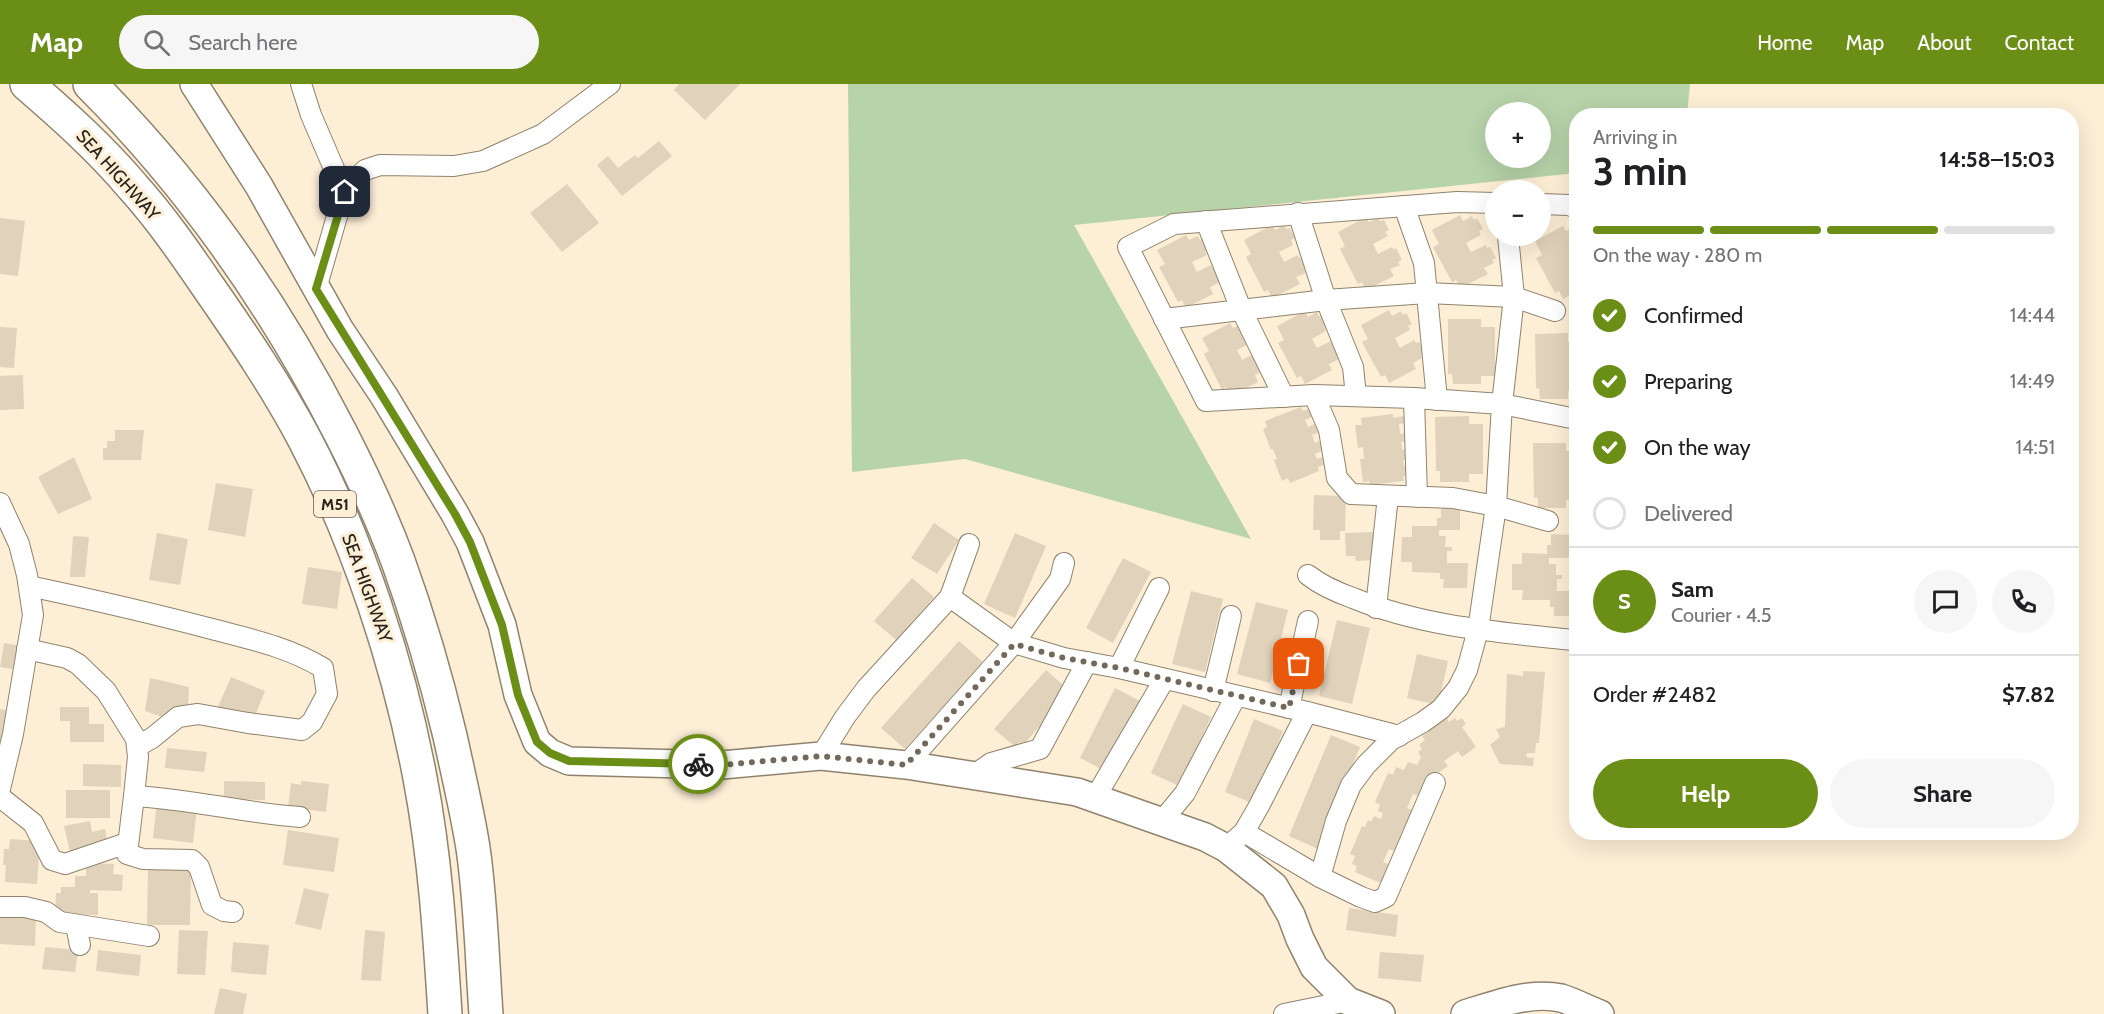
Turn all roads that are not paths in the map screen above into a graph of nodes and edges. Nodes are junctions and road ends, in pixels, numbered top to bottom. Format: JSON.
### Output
{"nodes":[{"id":1,"x":27,"y":84,"type":"edge"},
{"id":2,"x":90,"y":84,"type":"edge"},
{"id":3,"x":194,"y":84,"type":"edge"},
{"id":4,"x":301,"y":84,"type":"edge"},
{"id":5,"x":610,"y":84,"type":"edge"},
{"id":6,"x":345,"y":192,"type":"junction"},
{"id":7,"x":1485,"y":203,"type":"edge"},
{"id":8,"x":1551,"y":204,"type":"edge"},
{"id":9,"x":1569,"y":205,"type":"edge"},
{"id":10,"x":1404,"y":206,"type":"junction"},
{"id":11,"x":1298,"y":213,"type":"junction"},
{"id":12,"x":1206,"y":221,"type":"junction"},
{"id":13,"x":1510,"y":246,"type":"edge"},
{"id":14,"x":316,"y":289,"type":"junction"},
{"id":15,"x":1427,"y":293,"type":"junction"},
{"id":16,"x":1514,"y":297,"type":"junction"},
{"id":17,"x":1326,"y":300,"type":"junction"},
{"id":18,"x":1242,"y":309,"type":"junction"},
{"id":19,"x":1555,"y":311,"type":"dead end"},
{"id":20,"x":1164,"y":319,"type":"junction"},
{"id":21,"x":1314,"y":395,"type":"junction"},
{"id":22,"x":1356,"y":396,"type":"junction"},
{"id":23,"x":1284,"y":397,"type":"junction"},
{"id":24,"x":1414,"y":398,"type":"junction"},
{"id":25,"x":1437,"y":400,"type":"junction"},
{"id":26,"x":1502,"y":404,"type":"junction"},
{"id":27,"x":1569,"y":418,"type":"edge"},
{"id":28,"x":1388,"y":496,"type":"junction"},
{"id":29,"x":1417,"y":497,"type":"junction"},
{"id":30,"x":0,"y":503,"type":"edge"},
{"id":31,"x":1496,"y":506,"type":"junction"},
{"id":32,"x":1548,"y":521,"type":"dead end"},
{"id":33,"x":969,"y":544,"type":"dead end"},
{"id":34,"x":1064,"y":563,"type":"dead end"},
{"id":35,"x":1308,"y":575,"type":"dead end"},
{"id":36,"x":29,"y":586,"type":"junction"},
{"id":37,"x":1159,"y":588,"type":"dead end"},
{"id":38,"x":950,"y":597,"type":"junction"},
{"id":39,"x":1376,"y":608,"type":"junction"},
{"id":40,"x":1230,"y":616,"type":"dead end"},
{"id":41,"x":1308,"y":621,"type":"dead end"},
{"id":42,"x":1478,"y":630,"type":"junction"},
{"id":43,"x":1569,"y":639,"type":"edge"},
{"id":44,"x":1014,"y":644,"type":"junction"},
{"id":45,"x":27,"y":649,"type":"junction"},
{"id":46,"x":1087,"y":662,"type":"junction"},
{"id":47,"x":1119,"y":668,"type":"junction"},
{"id":48,"x":1164,"y":680,"type":"junction"},
{"id":49,"x":1213,"y":692,"type":"junction"},
{"id":50,"x":1236,"y":696,"type":"junction"},
{"id":51,"x":1298,"y":710,"type":"junction"},
{"id":52,"x":1399,"y":736,"type":"junction"},
{"id":53,"x":138,"y":746,"type":"junction"},
{"id":54,"x":821,"y":756,"type":"junction"},
{"id":55,"x":3,"y":762,"type":"edge"},
{"id":56,"x":906,"y":765,"type":"junction"},
{"id":57,"x":973,"y":776,"type":"junction"},
{"id":58,"x":1435,"y":783,"type":"dead end"},
{"id":59,"x":0,"y":789,"type":"edge"},
{"id":60,"x":134,"y":796,"type":"junction"},
{"id":61,"x":0,"y":797,"type":"edge"},
{"id":62,"x":1095,"y":798,"type":"junction"},
{"id":63,"x":300,"y":817,"type":"dead end"},
{"id":64,"x":1162,"y":821,"type":"junction"},
{"id":65,"x":1235,"y":840,"type":"junction"},
{"id":66,"x":127,"y":843,"type":"junction"},
{"id":67,"x":1320,"y":877,"type":"junction"},
{"id":68,"x":0,"y":907,"type":"edge"},
{"id":69,"x":233,"y":912,"type":"dead end"},
{"id":70,"x":76,"y":925,"type":"junction"},
{"id":71,"x":149,"y":936,"type":"dead end"},
{"id":72,"x":80,"y":945,"type":"dead end"},
{"id":73,"x":1365,"y":1010,"type":"edge"},
{"id":74,"x":445,"y":1014,"type":"edge"},
{"id":75,"x":486,"y":1014,"type":"edge"},
{"id":76,"x":1284,"y":1014,"type":"edge"},
{"id":77,"x":1465,"y":1014,"type":"edge"},
{"id":78,"x":1600,"y":1014,"type":"edge"}],
"edges":[{"from":1,"to":74,"type":"highway","name":"SEA HIGHWAY","number":"M51"},
{"from":2,"to":75,"type":"highway","name":"SEA HIGHWAY","number":"M51"},
{"from":3,"to":14,"type":"street"},
{"from":4,"to":6,"type":"street"},
{"from":5,"to":6,"type":"street"},
{"from":6,"to":14,"type":"street"},
{"from":7,"to":10,"type":"street"},
{"from":8,"to":9,"type":"street"},
{"from":10,"to":11,"type":"street"},
{"from":10,"to":15,"type":"street"},
{"from":11,"to":12,"type":"street"},
{"from":11,"to":17,"type":"street"},
{"from":12,"to":18,"type":"street"},
{"from":12,"to":20,"type":"street"},
{"from":13,"to":16,"type":"street"},
{"from":14,"to":54,"type":"street"},
{"from":15,"to":16,"type":"street"},
{"from":15,"to":17,"type":"street"},
{"from":15,"to":25,"type":"street"},
{"from":16,"to":19,"type":"street"},
{"from":16,"to":26,"type":"street"},
{"from":17,"to":18,"type":"street"},
{"from":17,"to":22,"type":"street"},
{"from":18,"to":20,"type":"street"},
{"from":18,"to":23,"type":"street"},
{"from":20,"to":23,"type":"street"},
{"from":21,"to":22,"type":"street"},
{"from":21,"to":23,"type":"street"},
{"from":21,"to":28,"type":"street"},
{"from":22,"to":24,"type":"street"},
{"from":24,"to":25,"type":"street"},
{"from":24,"to":29,"type":"street"},
{"from":25,"to":26,"type":"street"},
{"from":26,"to":27,"type":"street"},
{"from":26,"to":31,"type":"street"},
{"from":28,"to":29,"type":"street"},
{"from":28,"to":39,"type":"street"},
{"from":29,"to":31,"type":"street"},
{"from":30,"to":36,"type":"street"},
{"from":31,"to":32,"type":"street"},
{"from":31,"to":42,"type":"street"},
{"from":33,"to":38,"type":"street"},
{"from":34,"to":44,"type":"street"},
{"from":35,"to":39,"type":"street"},
{"from":36,"to":45,"type":"street"},
{"from":36,"to":53,"type":"street"},
{"from":37,"to":47,"type":"street"},
{"from":38,"to":44,"type":"street"},
{"from":38,"to":54,"type":"street"},
{"from":39,"to":42,"type":"street"},
{"from":40,"to":49,"type":"street"},
{"from":41,"to":51,"type":"street"},
{"from":42,"to":43,"type":"street"},
{"from":42,"to":52,"type":"street"},
{"from":44,"to":46,"type":"street"},
{"from":44,"to":56,"type":"street"},
{"from":45,"to":53,"type":"street"},
{"from":45,"to":55,"type":"street"},
{"from":46,"to":47,"type":"street"},
{"from":46,"to":57,"type":"street"},
{"from":47,"to":48,"type":"street"},
{"from":48,"to":49,"type":"street"},
{"from":48,"to":62,"type":"street"},
{"from":49,"to":50,"type":"street"},
{"from":50,"to":51,"type":"street"},
{"from":50,"to":64,"type":"street"},
{"from":51,"to":52,"type":"street"},
{"from":51,"to":65,"type":"street"},
{"from":52,"to":67,"type":"street"},
{"from":53,"to":60,"type":"street"},
{"from":54,"to":56,"type":"street"},
{"from":55,"to":59,"type":"street"},
{"from":56,"to":57,"type":"street"},
{"from":57,"to":62,"type":"street"},
{"from":58,"to":67,"type":"street"},
{"from":60,"to":63,"type":"street"},
{"from":60,"to":66,"type":"street"},
{"from":61,"to":66,"type":"street"},
{"from":62,"to":64,"type":"street"},
{"from":64,"to":65,"type":"street"},
{"from":65,"to":67,"type":"street"},
{"from":65,"to":73,"type":"street"},
{"from":66,"to":69,"type":"street"},
{"from":68,"to":70,"type":"street"},
{"from":70,"to":71,"type":"street"},
{"from":70,"to":72,"type":"street"},
{"from":73,"to":76,"type":"street"},
{"from":77,"to":78,"type":"street"}]}
